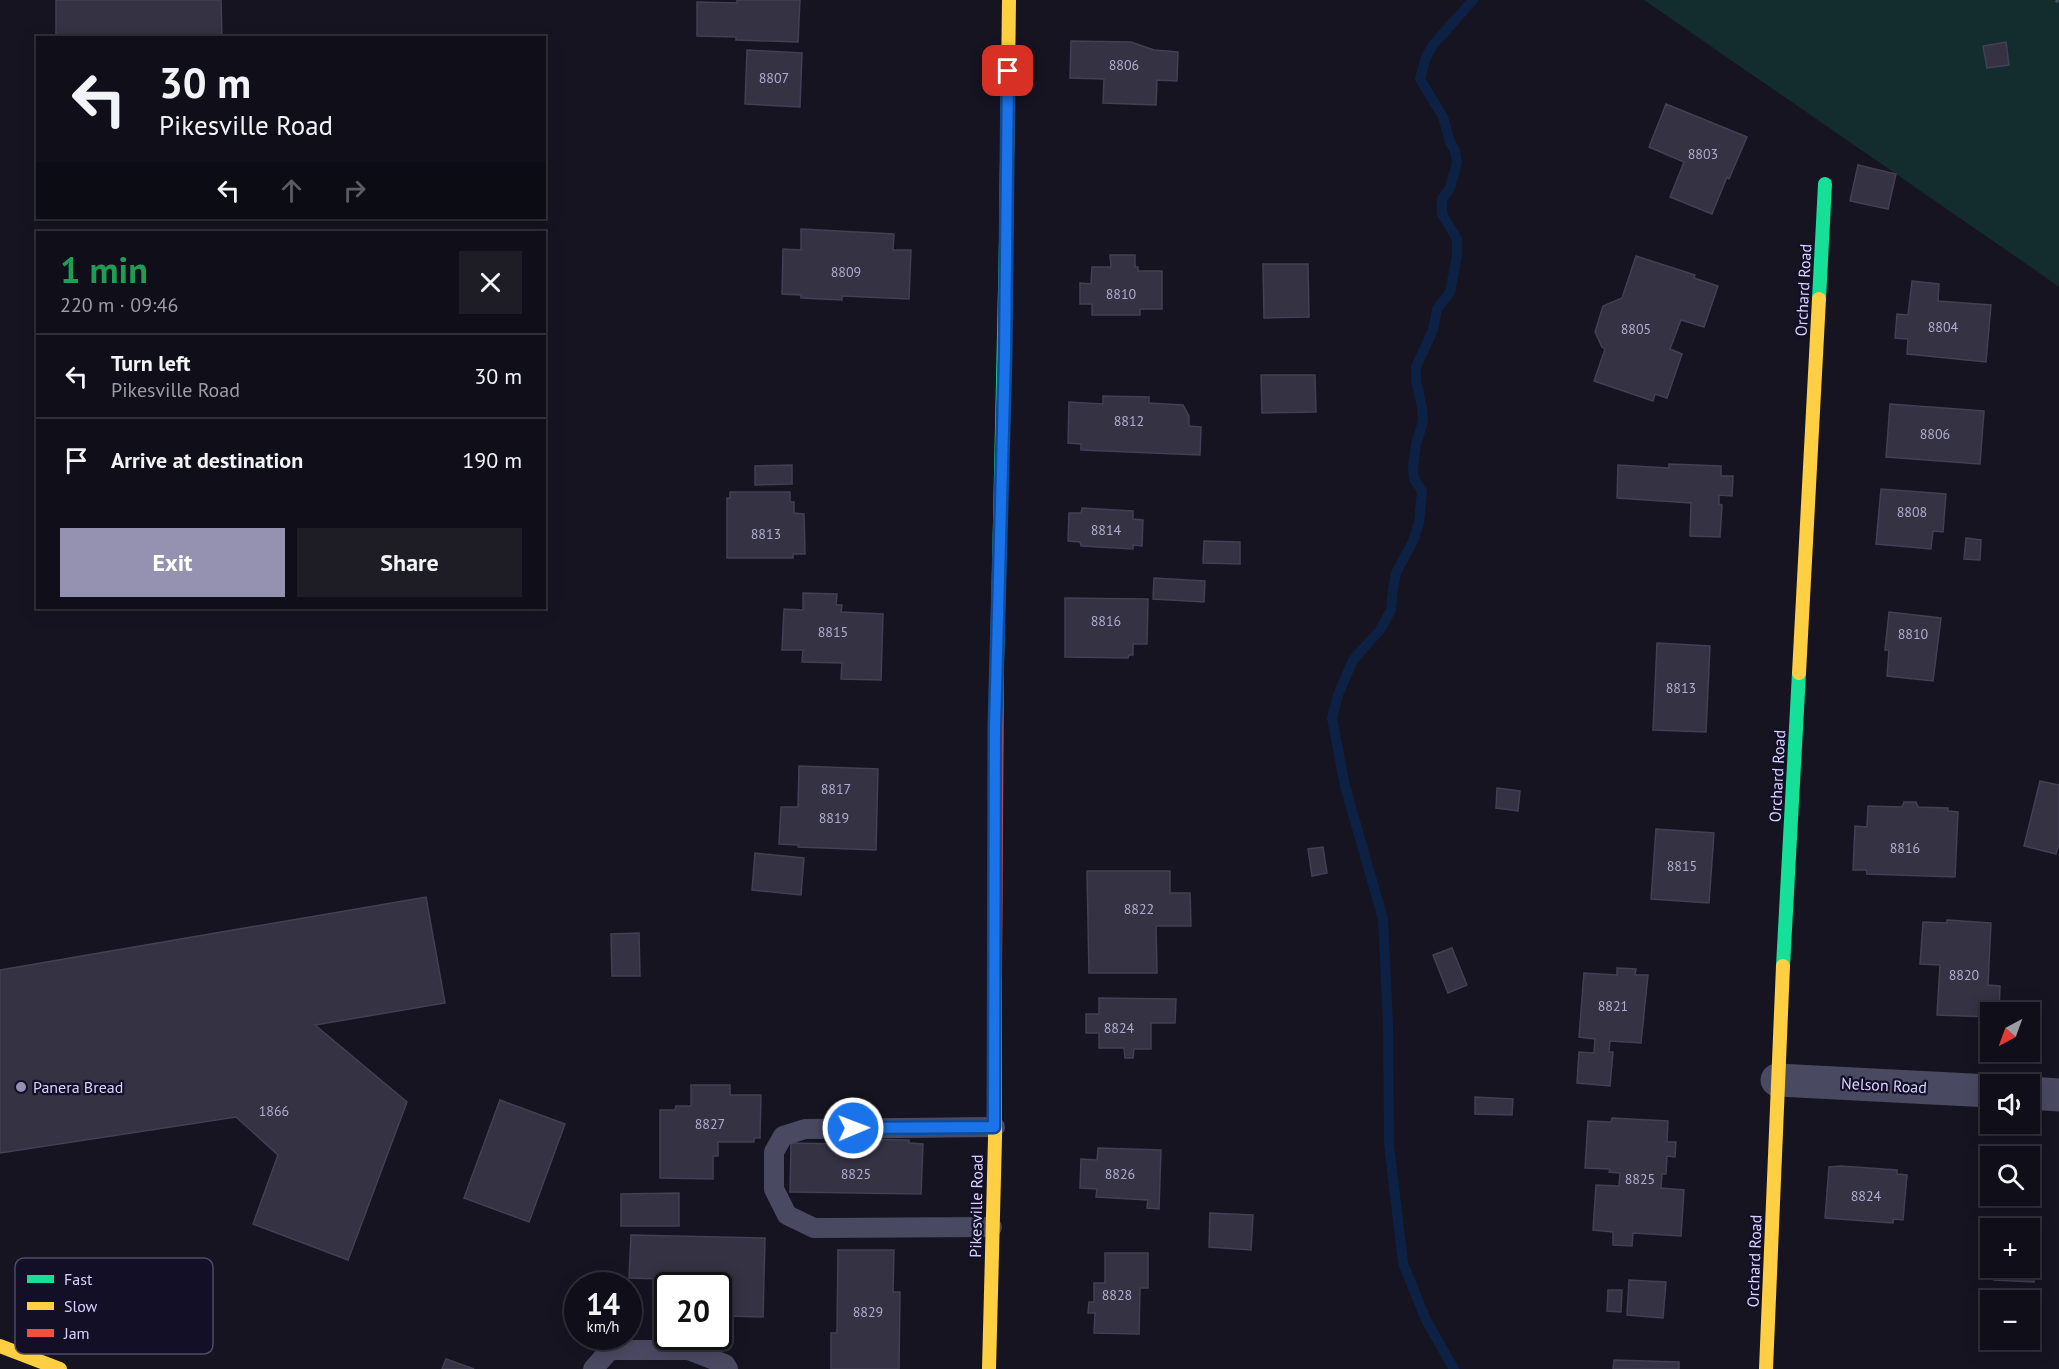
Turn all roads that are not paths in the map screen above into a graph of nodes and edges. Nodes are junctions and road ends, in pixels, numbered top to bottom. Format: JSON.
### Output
{"nodes":[{"id":1,"x":1009,"y":0,"type":"edge"},
{"id":2,"x":1825,"y":184,"type":"dead end"},
{"id":3,"x":1778,"y":1080,"type":"junction"},
{"id":4,"x":1980,"y":1090,"type":"edge"},
{"id":5,"x":2040,"y":1094,"type":"edge"},
{"id":6,"x":2059,"y":1095,"type":"edge"},
{"id":7,"x":994,"y":1127,"type":"junction"},
{"id":8,"x":992,"y":1227,"type":"junction"},
{"id":9,"x":0,"y":1346,"type":"edge"},
{"id":10,"x":15,"y":1352,"type":"edge"},
{"id":11,"x":21,"y":1354,"type":"edge"},
{"id":12,"x":60,"y":1369,"type":"edge"},
{"id":13,"x":593,"y":1369,"type":"edge"},
{"id":14,"x":728,"y":1369,"type":"edge"},
{"id":15,"x":989,"y":1369,"type":"edge"},
{"id":16,"x":1766,"y":1369,"type":"edge"}],
"edges":[{"from":1,"to":7,"type":"street","name":"Pikesville Road"},
{"from":2,"to":3,"type":"street","name":"Orchard Road"},
{"from":3,"to":4,"type":"street","name":"Nelson Road"},
{"from":3,"to":16,"type":"street","name":"Orchard Road"},
{"from":5,"to":6,"type":"street"},
{"from":7,"to":8,"type":"street","name":"Pikesville Road"},
{"from":7,"to":8,"type":"lane"},
{"from":8,"to":15,"type":"street","name":"Pikesville Road"},
{"from":9,"to":10,"type":"street"},
{"from":11,"to":12,"type":"street"},
{"from":13,"to":14,"type":"lane"}]}
